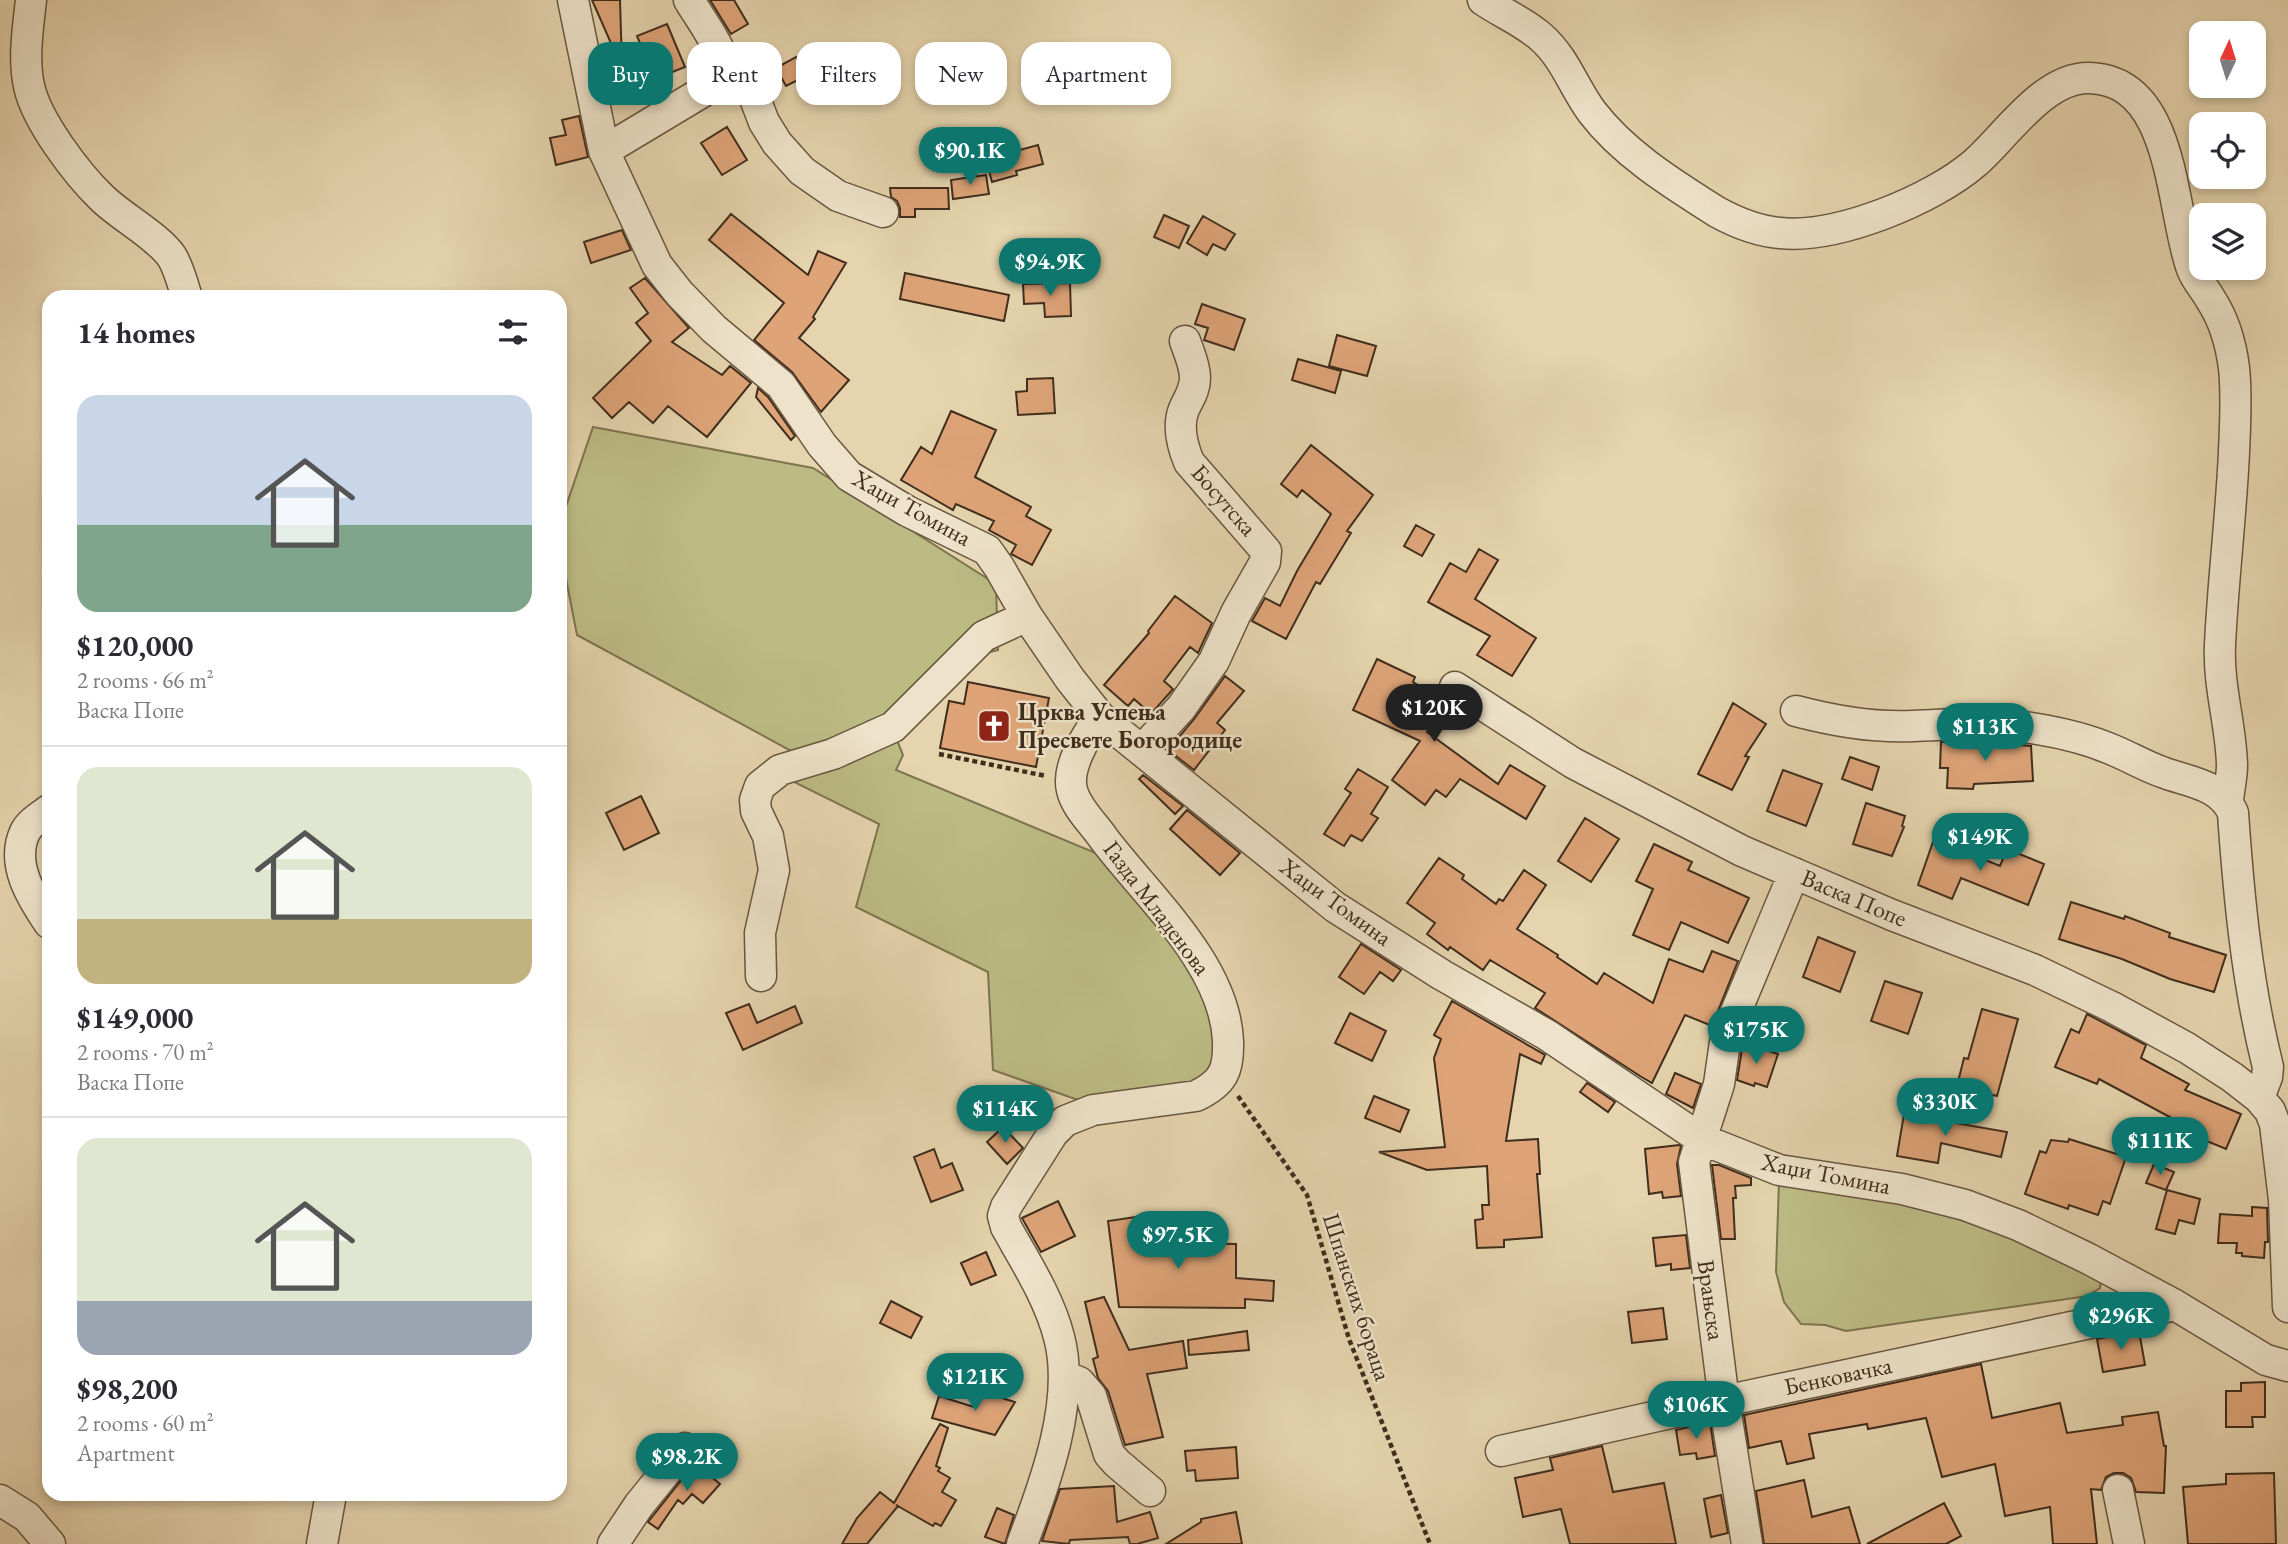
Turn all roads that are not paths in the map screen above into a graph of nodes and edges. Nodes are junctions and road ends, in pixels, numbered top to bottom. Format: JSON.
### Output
{"nodes":[{"id":1,"x":31,"y":0,"type":"edge"},
{"id":2,"x":573,"y":0,"type":"edge"},
{"id":3,"x":689,"y":0,"type":"edge"},
{"id":4,"x":1483,"y":0,"type":"edge"},
{"id":5,"x":714,"y":42,"type":"edge"},
{"id":6,"x":687,"y":101,"type":"edge"},
{"id":7,"x":759,"y":105,"type":"edge"},
{"id":8,"x":604,"y":151,"type":"junction"},
{"id":9,"x":883,"y":212,"type":"dead end"},
{"id":10,"x":184,"y":290,"type":"edge"},
{"id":11,"x":1185,"y":341,"type":"dead end"},
{"id":12,"x":1027,"y":616,"type":"junction"},
{"id":13,"x":1455,"y":687,"type":"dead end"},
{"id":14,"x":1796,"y":711,"type":"dead end"},
{"id":15,"x":1100,"y":717,"type":"junction"},
{"id":16,"x":1142,"y":750,"type":"junction"},
{"id":17,"x":2228,"y":801,"type":"junction"},
{"id":18,"x":42,"y":815,"type":"edge"},
{"id":19,"x":1794,"y":873,"type":"junction"},
{"id":20,"x":42,"y":913,"type":"edge"},
{"id":21,"x":761,"y":976,"type":"dead end"},
{"id":22,"x":2259,"y":1098,"type":"junction"},
{"id":23,"x":2282,"y":1123,"type":"edge"},
{"id":24,"x":1701,"y":1139,"type":"junction"},
{"id":25,"x":2175,"y":1305,"type":"junction"},
{"id":26,"x":2288,"y":1307,"type":"edge"},
{"id":27,"x":2288,"y":1366,"type":"edge"},
{"id":28,"x":1064,"y":1376,"type":"junction"},
{"id":29,"x":1724,"y":1401,"type":"junction"},
{"id":30,"x":685,"y":1448,"type":"dead end"},
{"id":31,"x":1502,"y":1451,"type":"dead end"},
{"id":32,"x":2118,"y":1490,"type":"dead end"},
{"id":33,"x":1150,"y":1491,"type":"dead end"},
{"id":34,"x":0,"y":1500,"type":"edge"},
{"id":35,"x":330,"y":1501,"type":"edge"},
{"id":36,"x":50,"y":1544,"type":"edge"},
{"id":37,"x":322,"y":1544,"type":"edge"},
{"id":38,"x":613,"y":1544,"type":"edge"},
{"id":39,"x":1023,"y":1544,"type":"edge"},
{"id":40,"x":1747,"y":1544,"type":"edge"},
{"id":41,"x":2129,"y":1544,"type":"edge"}],
"edges":[{"from":1,"to":10,"type":"street"},
{"from":2,"to":8,"type":"street","name":"Хаџи Томина"},
{"from":3,"to":5,"type":"street"},
{"from":4,"to":17,"type":"street"},
{"from":6,"to":8,"type":"street"},
{"from":7,"to":9,"type":"street"},
{"from":8,"to":12,"type":"street","name":"Хаџи Томина"},
{"from":11,"to":16,"type":"street","name":"Босутска"},
{"from":12,"to":15,"type":"street","name":"Хаџи Томина"},
{"from":12,"to":21,"type":"street"},
{"from":13,"to":19,"type":"street","name":"Васка Попе"},
{"from":14,"to":17,"type":"street"},
{"from":15,"to":16,"type":"street","name":"Хаџи Томина"},
{"from":15,"to":28,"type":"street","name":"Газда Младенова"},
{"from":16,"to":24,"type":"street","name":"Хаџи Томина"},
{"from":17,"to":22,"type":"street"},
{"from":18,"to":20,"type":"street"},
{"from":19,"to":22,"type":"street","name":"Васка Попе"},
{"from":19,"to":24,"type":"street","name":"Врањска"},
{"from":22,"to":23,"type":"street","name":"Васка Попе"},
{"from":23,"to":26,"type":"street","name":"Васка Попе"},
{"from":24,"to":25,"type":"street","name":"Хаџи Томина"},
{"from":24,"to":29,"type":"street","name":"Врањска"},
{"from":25,"to":27,"type":"street","name":"Хаџи Томина"},
{"from":25,"to":29,"type":"street","name":"Бенковачка"},
{"from":28,"to":33,"type":"street"},
{"from":28,"to":39,"type":"street"},
{"from":29,"to":31,"type":"street","name":"Бенковачка"},
{"from":29,"to":40,"type":"street","name":"Врањска"},
{"from":30,"to":38,"type":"street"},
{"from":32,"to":41,"type":"street"},
{"from":34,"to":36,"type":"street"},
{"from":35,"to":37,"type":"street"}]}
